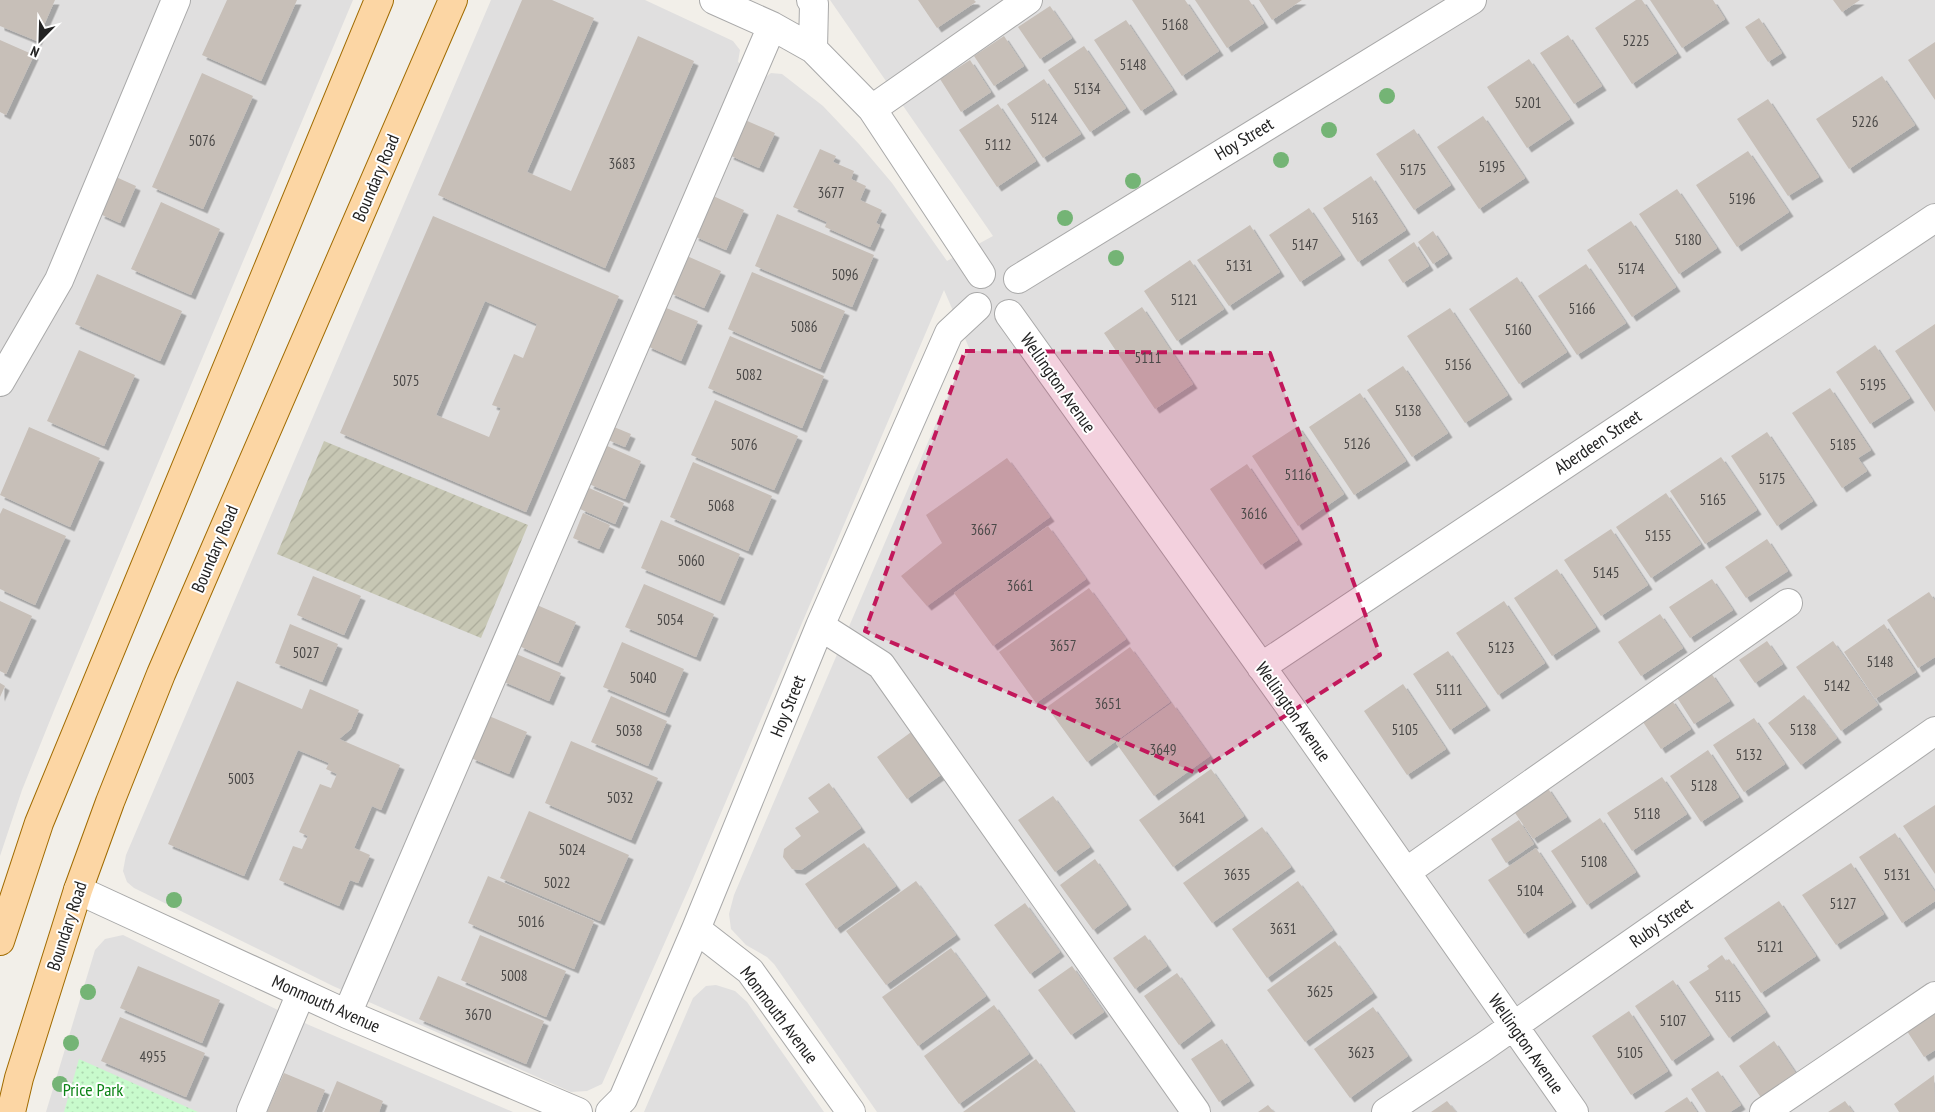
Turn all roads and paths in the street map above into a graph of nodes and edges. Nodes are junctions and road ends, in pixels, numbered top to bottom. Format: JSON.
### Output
{"nodes":[{"id":1,"x":176,"y":0,"type":"edge"},
{"id":2,"x":379,"y":0,"type":"edge"},
{"id":3,"x":454,"y":0,"type":"edge"},
{"id":4,"x":714,"y":0,"type":"edge"},
{"id":5,"x":811,"y":0,"type":"edge"},
{"id":6,"x":1028,"y":0,"type":"edge"},
{"id":7,"x":1472,"y":0,"type":"edge"},
{"id":8,"x":772,"y":26,"type":"junction"},
{"id":9,"x":813,"y":48,"type":"junction"},
{"id":10,"x":872,"y":110,"type":"junction"},
{"id":11,"x":1935,"y":218,"type":"edge"},
{"id":12,"x":981,"y":274,"type":"junction"},
{"id":13,"x":1018,"y":279,"type":"junction"},
{"id":14,"x":978,"y":307,"type":"junction"},
{"id":15,"x":1010,"y":314,"type":"junction"},
{"id":16,"x":0,"y":382,"type":"edge"},
{"id":17,"x":1788,"y":603,"type":"dead end"},
{"id":18,"x":820,"y":626,"type":"junction"},
{"id":19,"x":1261,"y":666,"type":"junction"},
{"id":20,"x":1935,"y":731,"type":"edge"},
{"id":21,"x":1406,"y":872,"type":"junction"},
{"id":22,"x":78,"y":890,"type":"junction"},
{"id":23,"x":696,"y":929,"type":"junction"},
{"id":24,"x":0,"y":941,"type":"edge"},
{"id":25,"x":301,"y":993,"type":"junction"},
{"id":26,"x":1935,"y":996,"type":"edge"},
{"id":27,"x":347,"y":1014,"type":"junction"},
{"id":28,"x":1514,"y":1026,"type":"junction"},
{"id":29,"x":11,"y":1112,"type":"edge"},
{"id":30,"x":251,"y":1112,"type":"edge"},
{"id":31,"x":578,"y":1112,"type":"edge"},
{"id":32,"x":610,"y":1112,"type":"edge"},
{"id":33,"x":851,"y":1112,"type":"edge"},
{"id":34,"x":1196,"y":1112,"type":"edge"},
{"id":35,"x":1386,"y":1112,"type":"edge"},
{"id":36,"x":1574,"y":1112,"type":"edge"},
{"id":37,"x":1764,"y":1112,"type":"edge"}],
"edges":[{"from":1,"to":16,"type":"street"},
{"from":2,"to":24,"type":"main road"},
{"from":3,"to":22,"type":"main road","name":"Boundary Road"},
{"from":4,"to":8,"type":"street"},
{"from":5,"to":9,"type":"street"},
{"from":6,"to":10,"type":"street"},
{"from":7,"to":13,"type":"street","name":"Hoy Street"},
{"from":8,"to":9,"type":"street"},
{"from":8,"to":27,"type":"street"},
{"from":9,"to":10,"type":"street"},
{"from":10,"to":12,"type":"street"},
{"from":11,"to":19,"type":"street","name":"Aberdeen Street"},
{"from":12,"to":13,"type":"street"},
{"from":12,"to":14,"type":"street"},
{"from":13,"to":15,"type":"street"},
{"from":14,"to":15,"type":"street"},
{"from":14,"to":18,"type":"street","name":"Hoy Street"},
{"from":15,"to":19,"type":"street","name":"Wellington Avenue"},
{"from":17,"to":21,"type":"street"},
{"from":18,"to":23,"type":"street","name":"Hoy Street"},
{"from":18,"to":34,"type":"street"},
{"from":19,"to":21,"type":"street","name":"Wellington Avenue"},
{"from":20,"to":28,"type":"street","name":"Ruby Street"},
{"from":21,"to":28,"type":"street","name":"Wellington Avenue"},
{"from":22,"to":25,"type":"street","name":"Monmouth Avenue"},
{"from":22,"to":29,"type":"main road","name":"Boundary Road"},
{"from":23,"to":32,"type":"street","name":"Hoy Street"},
{"from":23,"to":33,"type":"street","name":"Monmouth Avenue"},
{"from":25,"to":27,"type":"street","name":"Monmouth Avenue"},
{"from":25,"to":30,"type":"street"},
{"from":26,"to":37,"type":"street"},
{"from":27,"to":31,"type":"street","name":"Monmouth Avenue"},
{"from":28,"to":35,"type":"street","name":"Ruby Street"},
{"from":28,"to":36,"type":"street","name":"Wellington Avenue"}]}
